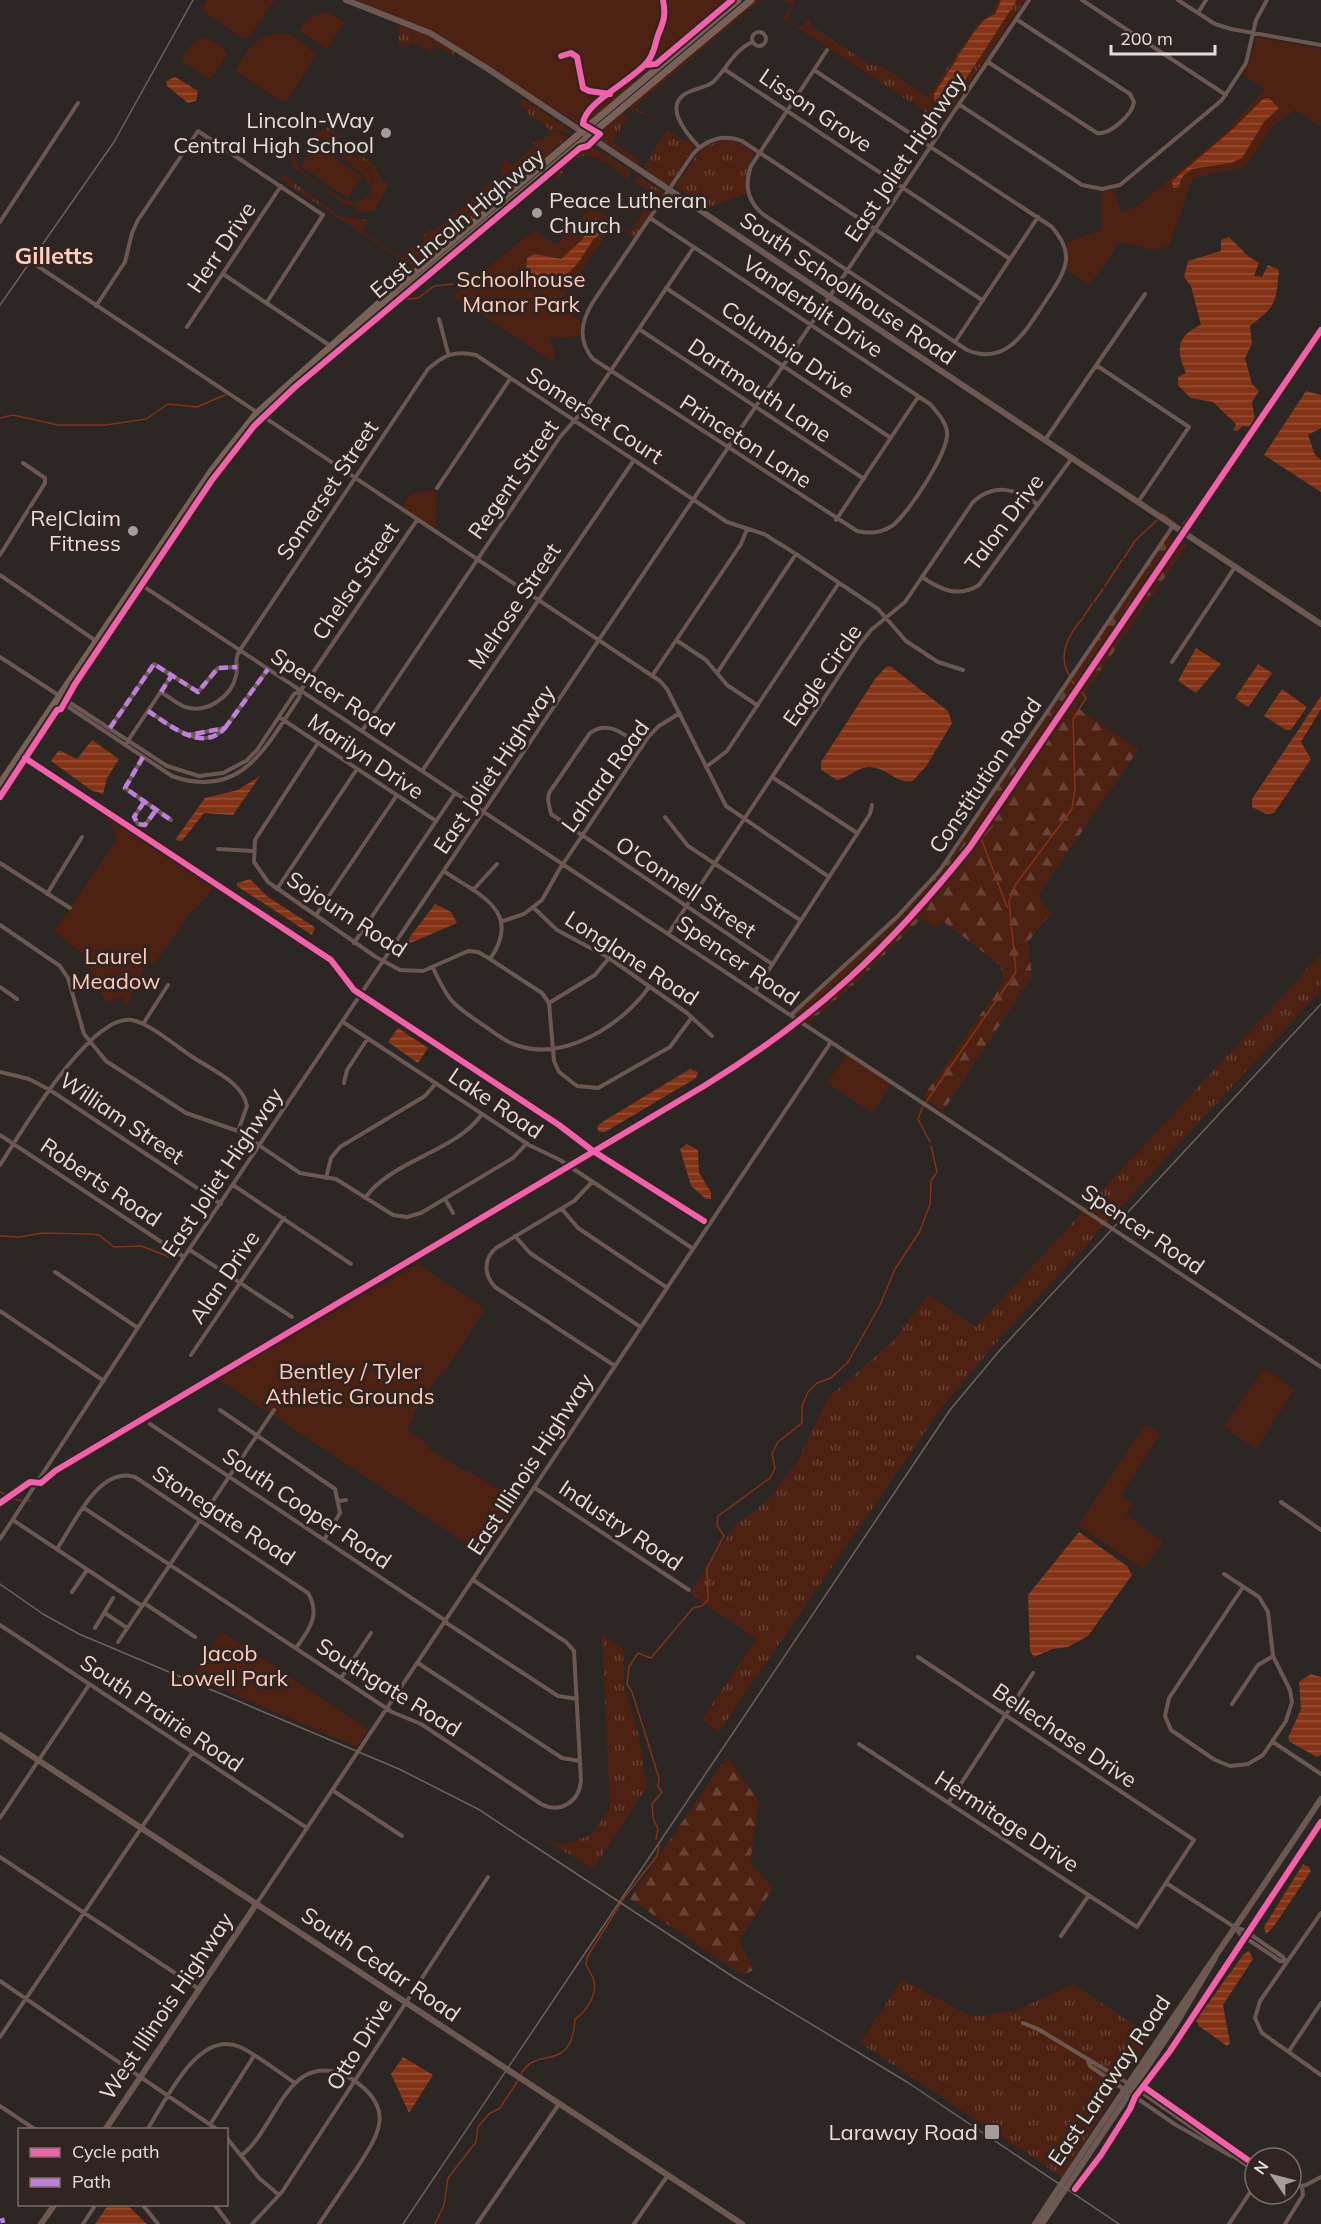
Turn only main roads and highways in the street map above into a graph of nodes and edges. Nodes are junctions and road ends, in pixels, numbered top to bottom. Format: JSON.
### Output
{"nodes":[{"id":1,"x":346,"y":0,"type":"edge"},
{"id":2,"x":738,"y":0,"type":"edge"},
{"id":3,"x":751,"y":0,"type":"edge"},
{"id":4,"x":584,"y":134,"type":"junction"},
{"id":5,"x":1321,"y":624,"type":"edge"},
{"id":6,"x":0,"y":784,"type":"edge"},
{"id":7,"x":0,"y":1735,"type":"edge"},
{"id":8,"x":1321,"y":1799,"type":"edge"},
{"id":9,"x":257,"y":1903,"type":"junction"},
{"id":10,"x":1129,"y":2088,"type":"junction"},
{"id":11,"x":106,"y":2128,"type":"edge"},
{"id":12,"x":54,"y":2206,"type":"edge"},
{"id":13,"x":41,"y":2224,"type":"edge"},
{"id":14,"x":742,"y":2224,"type":"edge"},
{"id":15,"x":1035,"y":2224,"type":"edge"},
{"id":16,"x":1042,"y":2224,"type":"edge"}],
"edges":[{"from":1,"to":4,"type":"main road","name":"South Schoolhouse Road"},
{"from":2,"to":4,"type":"main road"},
{"from":3,"to":4,"type":"main road"},
{"from":4,"to":5,"type":"main road","name":"South Schoolhouse Road"},
{"from":4,"to":6,"type":"main road","name":"East Lincoln Highway"},
{"from":7,"to":9,"type":"main road","name":"South Cedar Road"},
{"from":8,"to":10,"type":"main road","name":"East Laraway Road"},
{"from":9,"to":11,"type":"main road","name":"West Illinois Highway"},
{"from":9,"to":14,"type":"main road","name":"South Cedar Road"},
{"from":10,"to":15,"type":"main road","name":"East Laraway Road"},
{"from":10,"to":16,"type":"main road","name":"East Laraway Road"},
{"from":12,"to":13,"type":"main road"}]}
